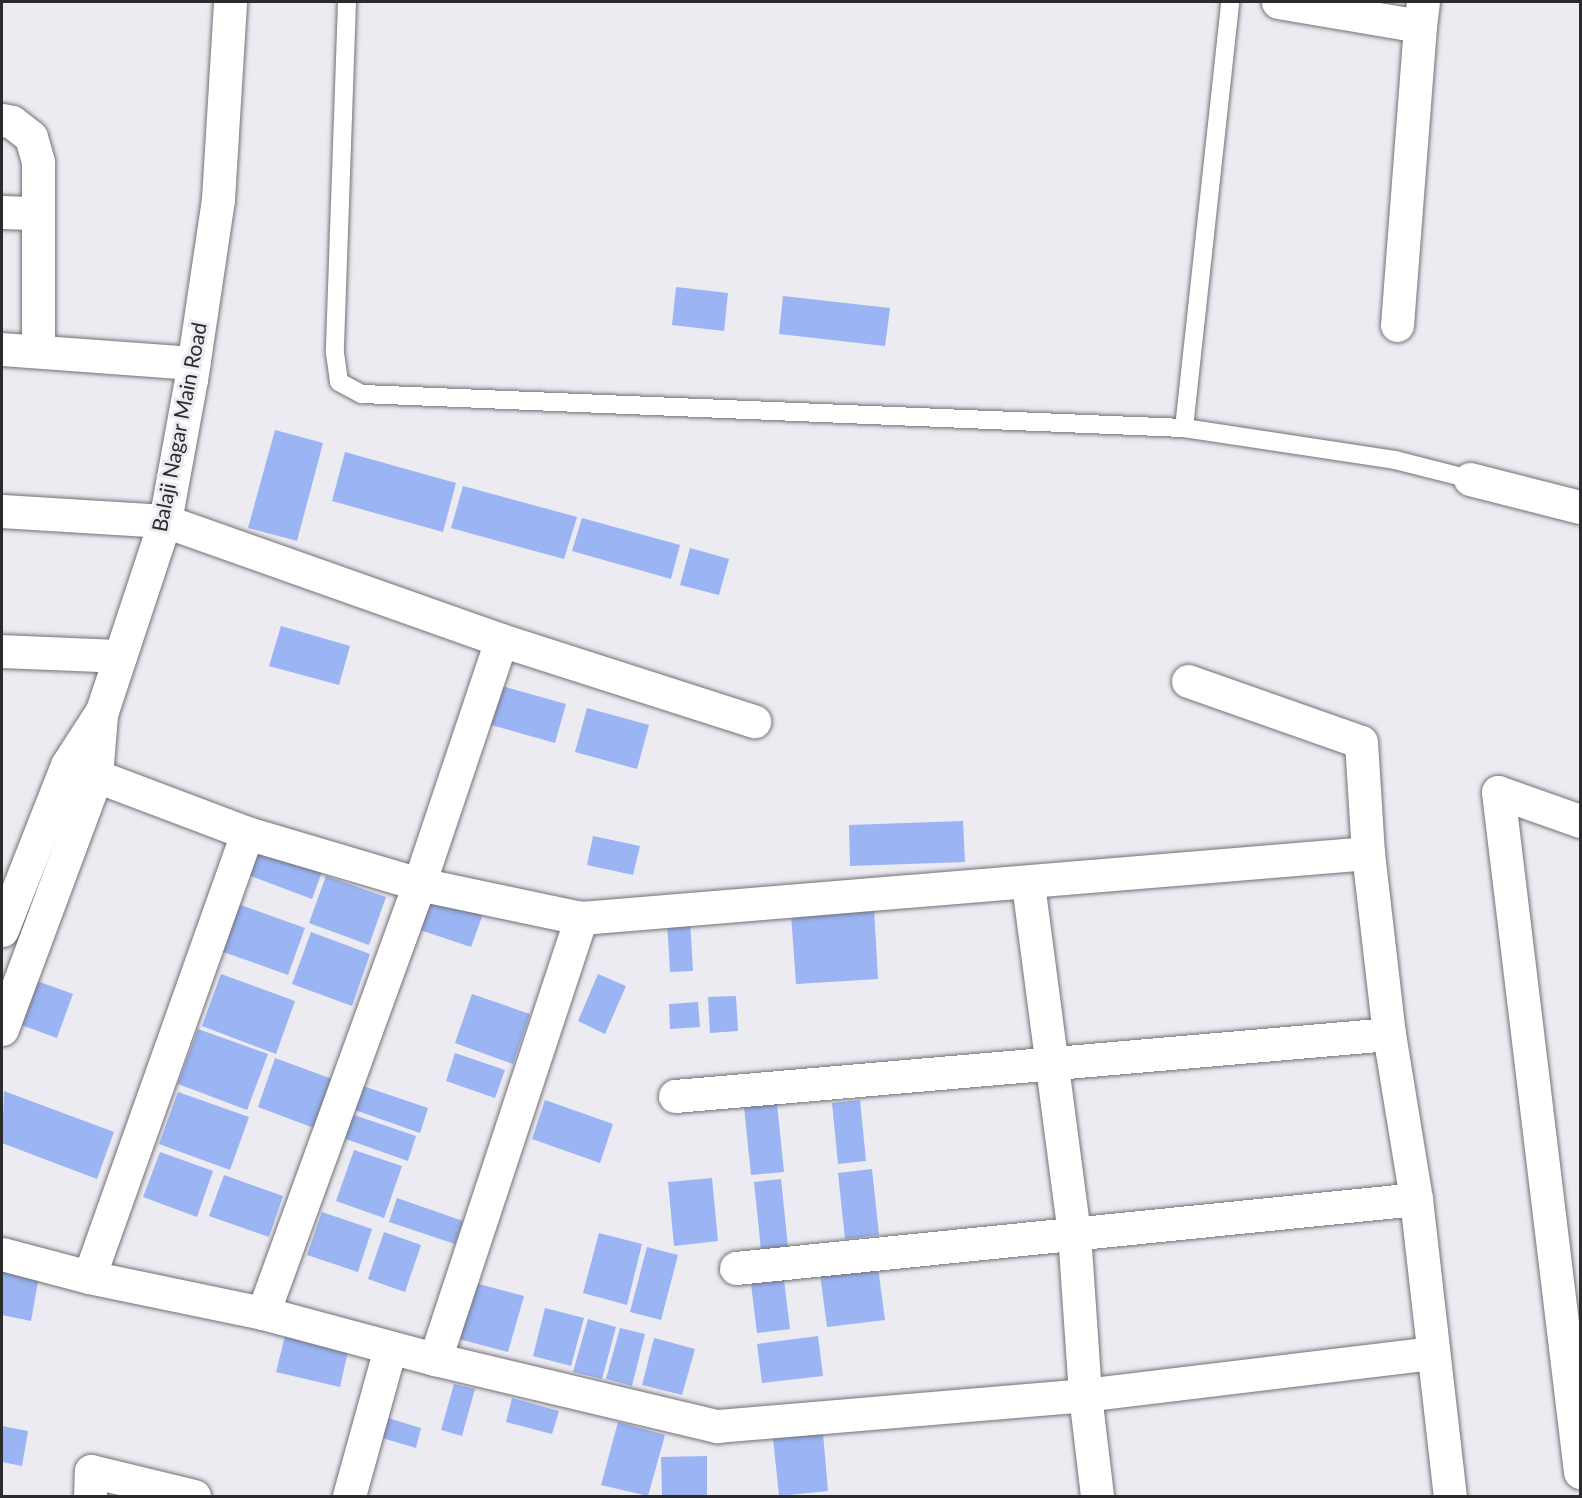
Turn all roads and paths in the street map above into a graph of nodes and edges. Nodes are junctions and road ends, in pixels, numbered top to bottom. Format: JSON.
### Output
{"nodes":[{"id":1,"x":230,"y":2,"type":"edge"},
{"id":2,"x":348,"y":2,"type":"edge"},
{"id":3,"x":1230,"y":2,"type":"edge"},
{"id":4,"x":1278,"y":2,"type":"edge"},
{"id":5,"x":1422,"y":14,"type":"edge"},
{"id":6,"x":2,"y":120,"type":"edge"},
{"id":7,"x":2,"y":212,"type":"edge"},
{"id":8,"x":38,"y":213,"type":"junction"},
{"id":9,"x":1397,"y":324,"type":"dead end"},
{"id":10,"x":2,"y":349,"type":"edge"},
{"id":11,"x":38,"y":350,"type":"junction"},
{"id":12,"x":194,"y":363,"type":"junction"},
{"id":13,"x":1184,"y":428,"type":"junction"},
{"id":14,"x":1470,"y":479,"type":"joint"},
{"id":15,"x":1581,"y":507,"type":"edge"},
{"id":16,"x":2,"y":511,"type":"edge"},
{"id":17,"x":165,"y":520,"type":"junction"},
{"id":18,"x":501,"y":640,"type":"junction"},
{"id":19,"x":2,"y":651,"type":"edge"},
{"id":20,"x":120,"y":656,"type":"junction"},
{"id":21,"x":1188,"y":681,"type":"dead end"},
{"id":22,"x":754,"y":721,"type":"dead end"},
{"id":23,"x":81,"y":771,"type":"junction"},
{"id":24,"x":1581,"y":821,"type":"edge"},
{"id":25,"x":247,"y":833,"type":"junction"},
{"id":26,"x":1368,"y":853,"type":"junction"},
{"id":27,"x":419,"y":884,"type":"junction"},
{"id":28,"x":1028,"y":884,"type":"junction"},
{"id":29,"x":581,"y":918,"type":"junction"},
{"id":30,"x":2,"y":930,"type":"edge"},
{"id":31,"x":2,"y":1029,"type":"edge"},
{"id":32,"x":1389,"y":1034,"type":"junction"},
{"id":33,"x":1049,"y":1065,"type":"junction"},
{"id":34,"x":675,"y":1096,"type":"dead end"},
{"id":35,"x":1416,"y":1199,"type":"junction"},
{"id":36,"x":1074,"y":1233,"type":"junction"},
{"id":37,"x":2,"y":1254,"type":"edge"},
{"id":38,"x":736,"y":1268,"type":"dead end"},
{"id":39,"x":89,"y":1277,"type":"junction"},
{"id":40,"x":263,"y":1313,"type":"junction"},
{"id":41,"x":390,"y":1348,"type":"junction"},
{"id":42,"x":1431,"y":1353,"type":"junction"},
{"id":43,"x":435,"y":1359,"type":"junction"},
{"id":44,"x":1085,"y":1395,"type":"junction"},
{"id":45,"x":1581,"y":1472,"type":"edge"},
{"id":46,"x":90,"y":1497,"type":"edge"},
{"id":47,"x":194,"y":1497,"type":"edge"},
{"id":48,"x":350,"y":1497,"type":"edge"},
{"id":49,"x":1097,"y":1497,"type":"edge"},
{"id":50,"x":1450,"y":1497,"type":"edge"}],
"edges":[{"from":1,"to":12,"type":"street","name":"Balaji Nagar Main Road"},
{"from":2,"to":13,"type":"lane"},
{"from":3,"to":13,"type":"lane"},
{"from":4,"to":5,"type":"street"},
{"from":5,"to":9,"type":"street"},
{"from":6,"to":8,"type":"street"},
{"from":7,"to":8,"type":"street"},
{"from":8,"to":11,"type":"street"},
{"from":10,"to":11,"type":"street"},
{"from":11,"to":12,"type":"street"},
{"from":12,"to":17,"type":"street","name":"Balaji Nagar Main Road"},
{"from":13,"to":14,"type":"lane"},
{"from":14,"to":15,"type":"street"},
{"from":16,"to":17,"type":"street"},
{"from":17,"to":18,"type":"street"},
{"from":17,"to":20,"type":"street","name":"Balaji Nagar Main Road"},
{"from":18,"to":22,"type":"street"},
{"from":18,"to":27,"type":"street"},
{"from":19,"to":20,"type":"street"},
{"from":20,"to":23,"type":"street","name":"Balaji Nagar Main Road"},
{"from":21,"to":26,"type":"street"},
{"from":23,"to":25,"type":"street"},
{"from":23,"to":30,"type":"street"},
{"from":23,"to":31,"type":"street"},
{"from":24,"to":45,"type":"street"},
{"from":25,"to":27,"type":"street"},
{"from":25,"to":39,"type":"street"},
{"from":26,"to":28,"type":"street"},
{"from":26,"to":32,"type":"street"},
{"from":27,"to":29,"type":"street"},
{"from":27,"to":40,"type":"street"},
{"from":28,"to":29,"type":"street"},
{"from":28,"to":33,"type":"street"},
{"from":29,"to":43,"type":"street"},
{"from":32,"to":33,"type":"street"},
{"from":32,"to":35,"type":"street"},
{"from":33,"to":34,"type":"street"},
{"from":33,"to":36,"type":"street"},
{"from":35,"to":36,"type":"street"},
{"from":35,"to":42,"type":"street"},
{"from":36,"to":38,"type":"street"},
{"from":36,"to":44,"type":"street"},
{"from":37,"to":39,"type":"street"},
{"from":39,"to":40,"type":"street"},
{"from":40,"to":41,"type":"street"},
{"from":41,"to":43,"type":"street"},
{"from":41,"to":48,"type":"street"},
{"from":42,"to":44,"type":"street"},
{"from":42,"to":50,"type":"street"},
{"from":43,"to":44,"type":"street"},
{"from":44,"to":49,"type":"street"},
{"from":46,"to":47,"type":"street"}]}
